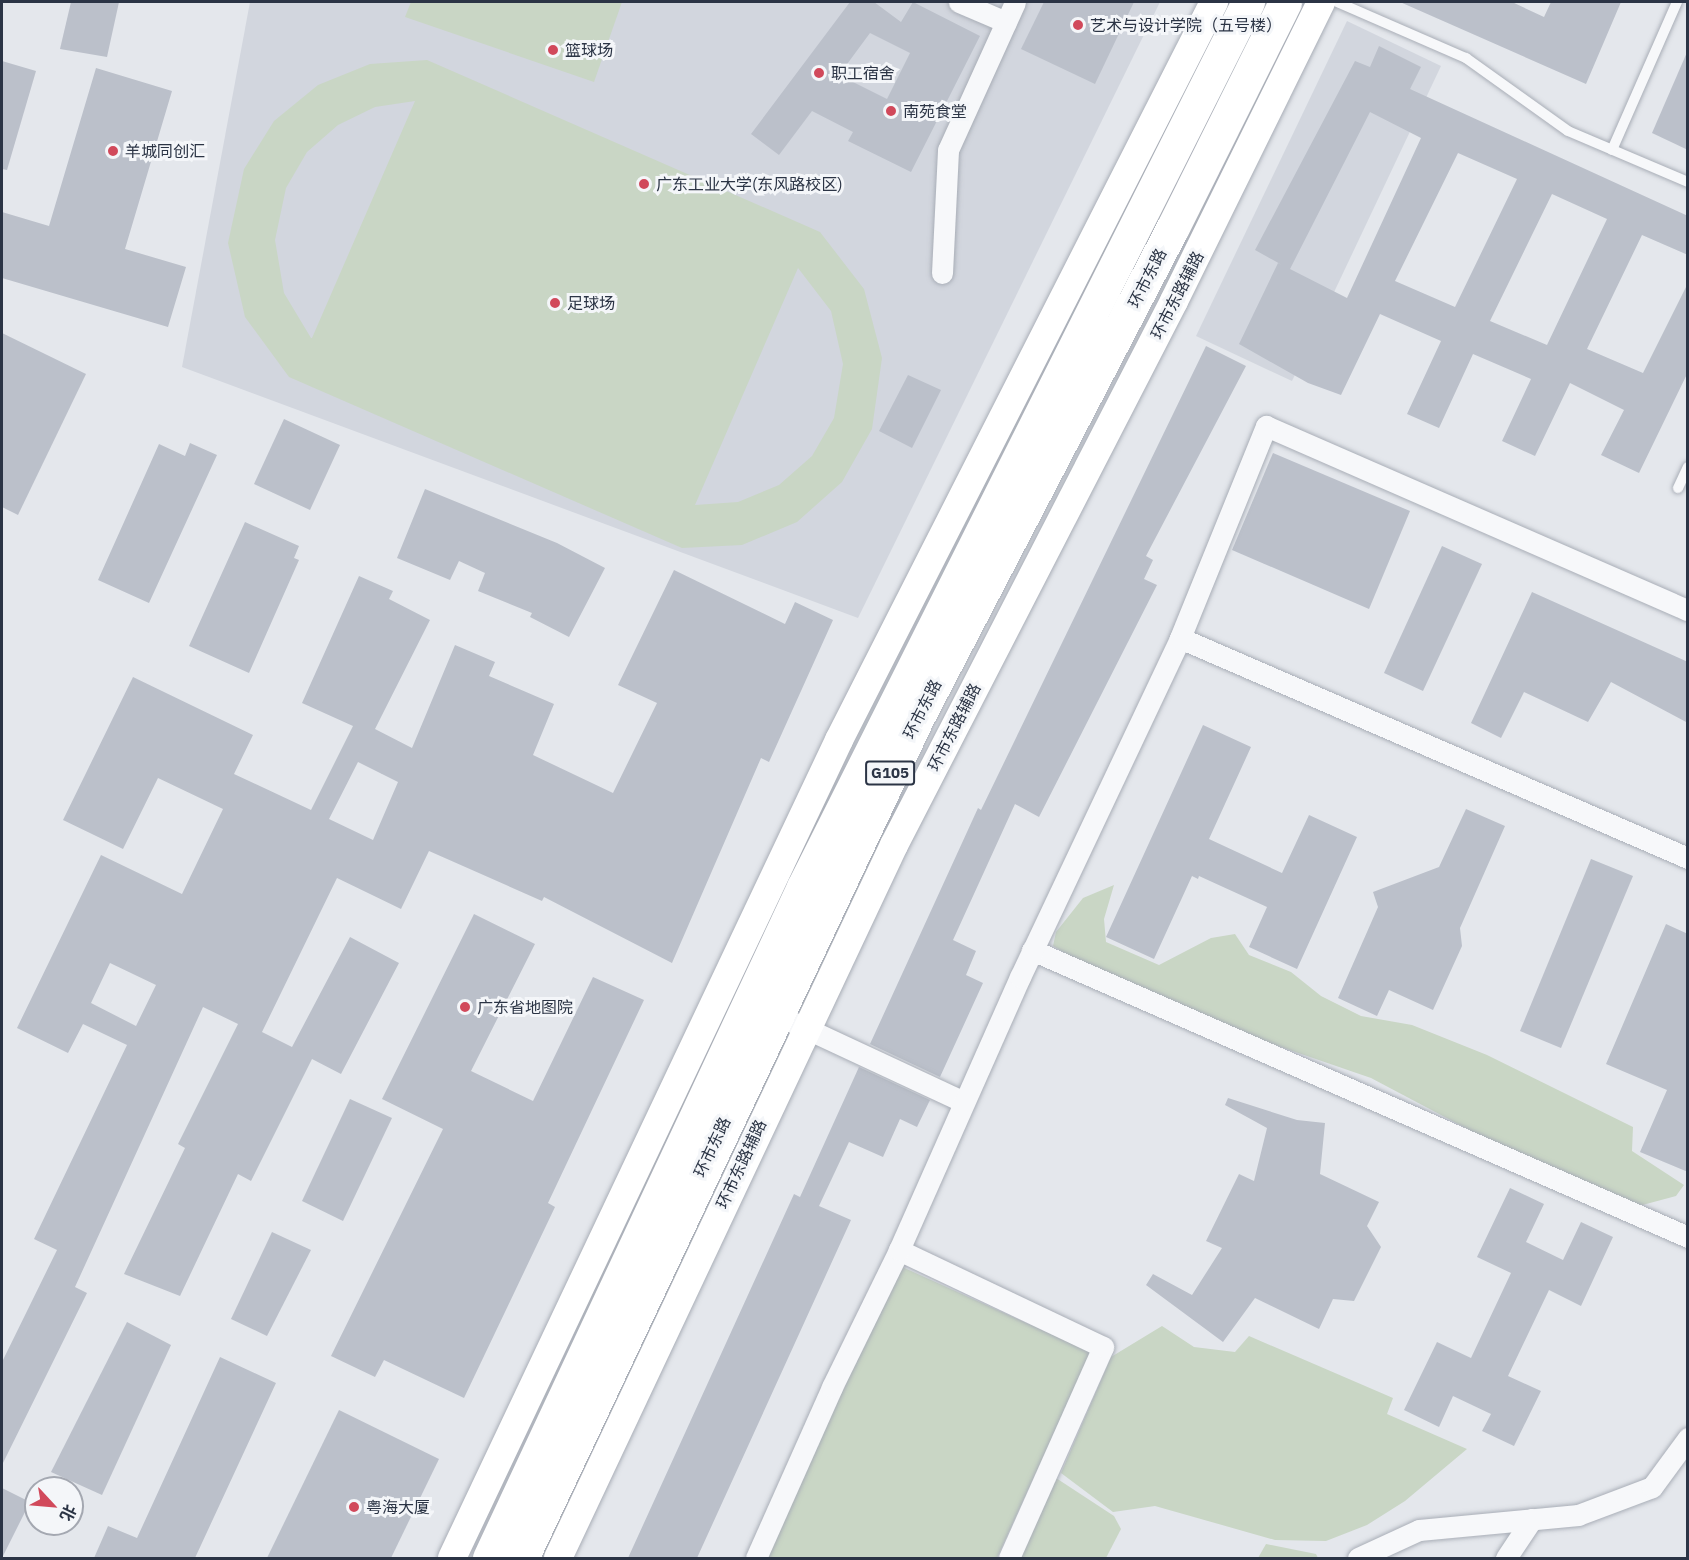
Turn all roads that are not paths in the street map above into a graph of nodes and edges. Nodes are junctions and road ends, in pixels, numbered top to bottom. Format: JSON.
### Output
{"nodes":[{"id":1,"x":959,"y":2,"type":"edge"},
{"id":2,"x":1015,"y":2,"type":"edge"},
{"id":3,"x":1214,"y":2,"type":"edge"},
{"id":4,"x":1248,"y":2,"type":"edge"},
{"id":5,"x":1285,"y":2,"type":"edge"},
{"id":6,"x":1321,"y":2,"type":"edge"},
{"id":7,"x":1337,"y":2,"type":"edge"},
{"id":8,"x":1677,"y":2,"type":"edge"},
{"id":9,"x":1006,"y":22,"type":"junction"},
{"id":10,"x":1612,"y":150,"type":"junction"},
{"id":11,"x":1688,"y":182,"type":"edge"},
{"id":12,"x":942,"y":273,"type":"dead end"},
{"id":13,"x":1688,"y":467,"type":"edge"},
{"id":14,"x":1678,"y":488,"type":"dead end"},
{"id":15,"x":1687,"y":610,"type":"edge"},
{"id":16,"x":1180,"y":638,"type":"junction"},
{"id":17,"x":1688,"y":858,"type":"edge"},
{"id":18,"x":1032,"y":950,"type":"junction"},
{"id":19,"x":775,"y":1014,"type":"junction"},
{"id":20,"x":805,"y":1028,"type":"junction"},
{"id":21,"x":964,"y":1102,"type":"junction"},
{"id":22,"x":1688,"y":1237,"type":"edge"},
{"id":23,"x":899,"y":1250,"type":"junction"},
{"id":24,"x":1688,"y":1438,"type":"edge"},
{"id":25,"x":1532,"y":1519,"type":"junction"},
{"id":26,"x":452,"y":1558,"type":"edge"},
{"id":27,"x":489,"y":1558,"type":"edge"},
{"id":28,"x":522,"y":1558,"type":"edge"},
{"id":29,"x":558,"y":1558,"type":"edge"},
{"id":30,"x":756,"y":1558,"type":"edge"},
{"id":31,"x":1009,"y":1558,"type":"edge"},
{"id":32,"x":1358,"y":1558,"type":"edge"},
{"id":33,"x":1506,"y":1558,"type":"edge"}],
"edges":[{"from":1,"to":9,"type":"street"},
{"from":2,"to":9,"type":"street"},
{"from":3,"to":26,"type":"main road"},
{"from":4,"to":27,"type":"highway","name":"环市东路","number":"G105"},
{"from":5,"to":19,"type":"highway","name":"环市东路","number":"G105"},
{"from":6,"to":20,"type":"main road","name":"环市东路辅路"},
{"from":7,"to":10,"type":"lane"},
{"from":8,"to":10,"type":"lane"},
{"from":9,"to":12,"type":"street"},
{"from":10,"to":11,"type":"lane"},
{"from":13,"to":14,"type":"lane"},
{"from":15,"to":16,"type":"street"},
{"from":16,"to":17,"type":"street"},
{"from":16,"to":18,"type":"street"},
{"from":18,"to":21,"type":"street"},
{"from":18,"to":22,"type":"street"},
{"from":19,"to":20,"type":"street"},
{"from":19,"to":28,"type":"highway","name":"环市东路","number":"G105"},
{"from":20,"to":21,"type":"street"},
{"from":20,"to":29,"type":"main road","name":"环市东路辅路"},
{"from":21,"to":23,"type":"street"},
{"from":23,"to":30,"type":"street"},
{"from":23,"to":31,"type":"street"},
{"from":24,"to":25,"type":"street"},
{"from":25,"to":32,"type":"street"},
{"from":25,"to":33,"type":"street"}]}
